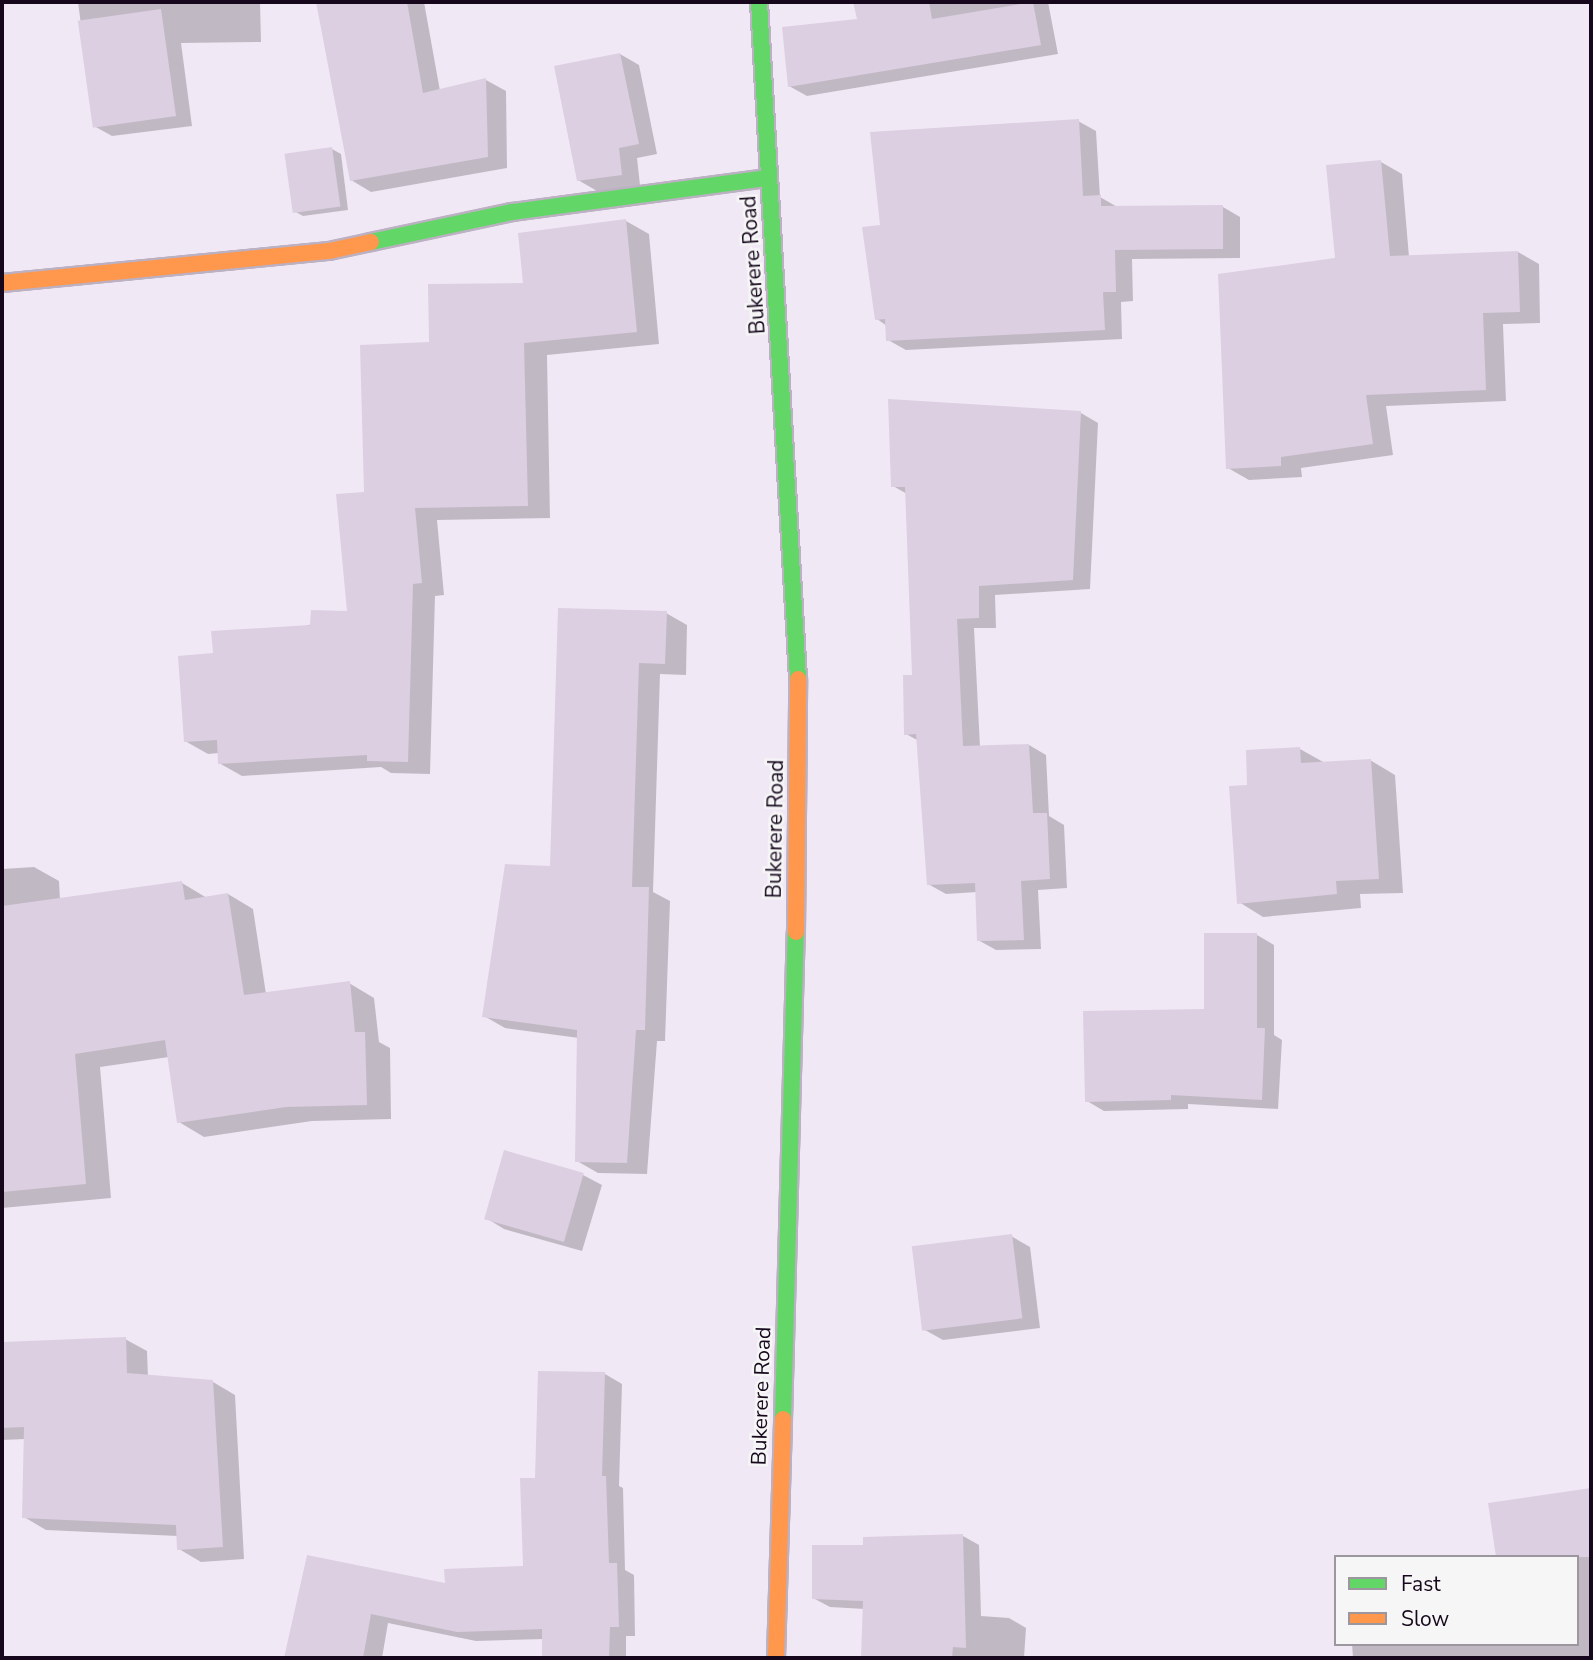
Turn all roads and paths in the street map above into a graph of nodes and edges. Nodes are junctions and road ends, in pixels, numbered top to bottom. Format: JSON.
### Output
{"nodes":[{"id":1,"x":759,"y":2,"type":"edge"},
{"id":2,"x":768,"y":178,"type":"junction"},
{"id":3,"x":2,"y":284,"type":"edge"},
{"id":4,"x":776,"y":1658,"type":"edge"}],
"edges":[{"from":1,"to":2,"type":"street","name":"Bukerere Road"},
{"from":2,"to":3,"type":"street"},
{"from":2,"to":4,"type":"street","name":"Bukerere Road"}]}
